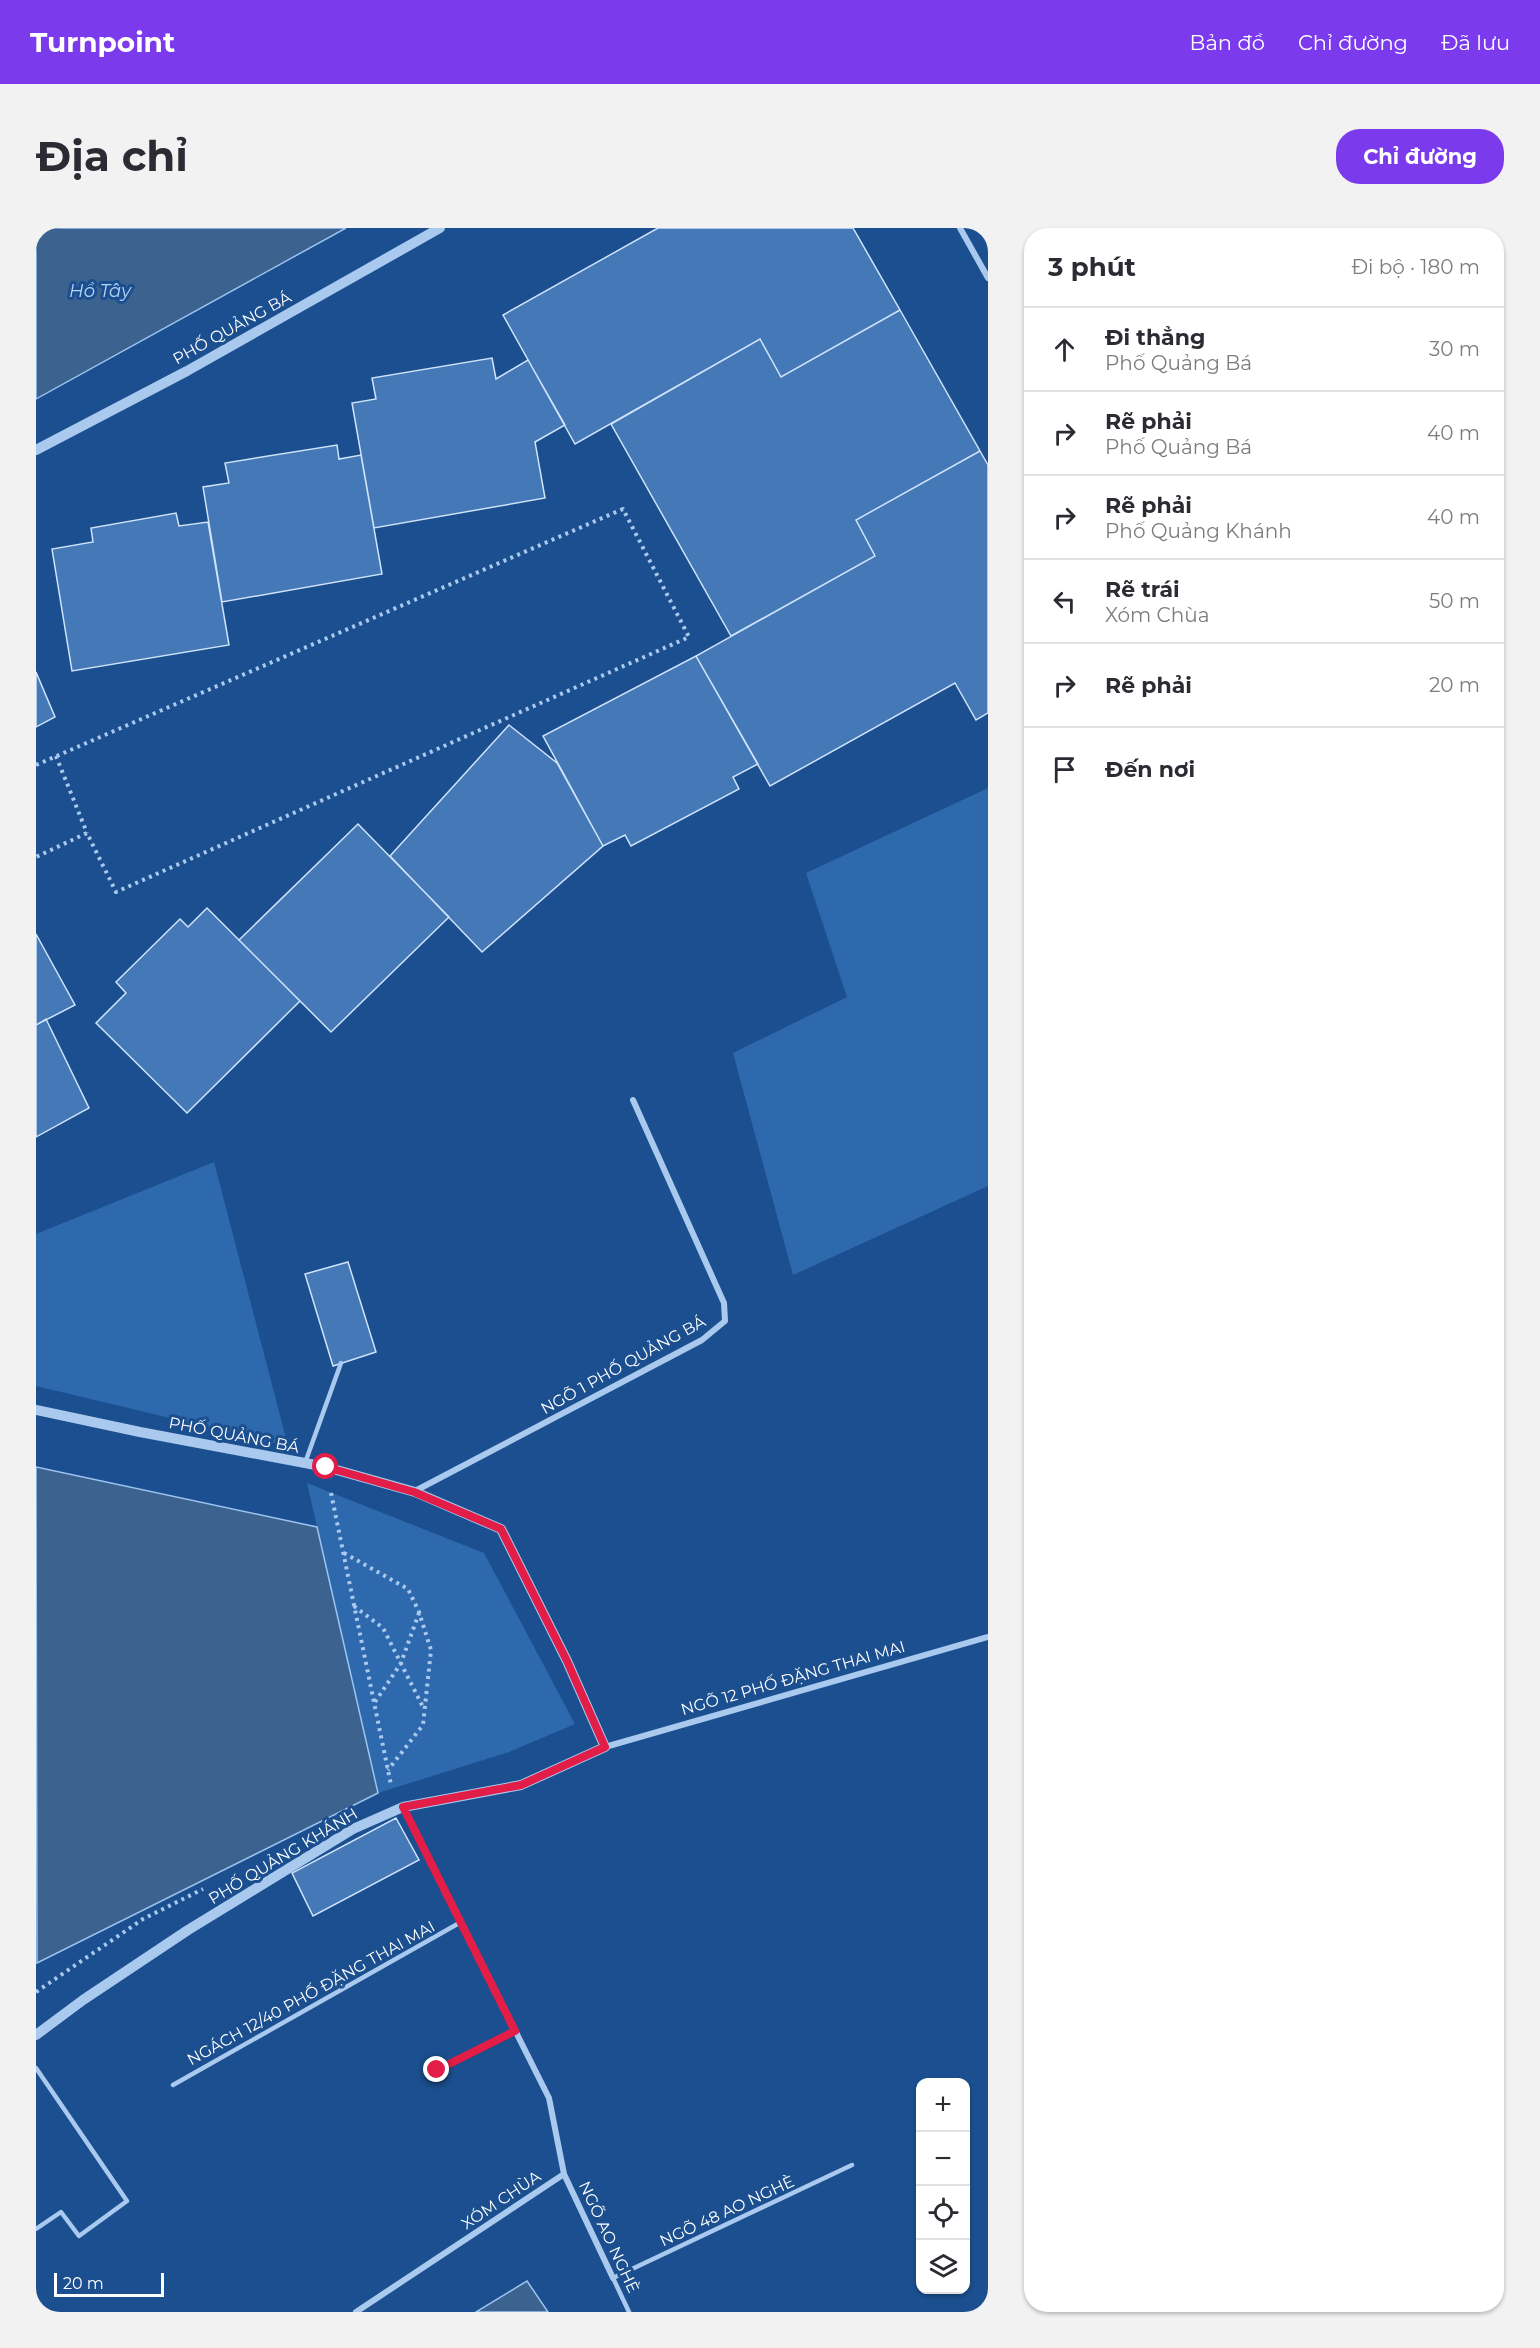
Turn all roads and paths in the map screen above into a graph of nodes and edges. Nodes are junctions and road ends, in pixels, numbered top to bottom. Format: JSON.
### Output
{"nodes":[{"id":1,"x":440,"y":228,"type":"edge"},
{"id":2,"x":960,"y":228,"type":"edge"},
{"id":3,"x":988,"y":278,"type":"edge"},
{"id":4,"x":36,"y":450,"type":"edge"},
{"id":5,"x":56,"y":756,"type":"junction"},
{"id":6,"x":36,"y":765,"type":"edge"},
{"id":7,"x":87,"y":833,"type":"junction"},
{"id":8,"x":36,"y":857,"type":"edge"},
{"id":9,"x":633,"y":1100,"type":"dead end"},
{"id":10,"x":341,"y":1363,"type":"dead end"},
{"id":11,"x":36,"y":1410,"type":"edge"},
{"id":12,"x":305,"y":1463,"type":"junction"},
{"id":13,"x":326,"y":1467,"type":"junction"},
{"id":14,"x":414,"y":1492,"type":"junction"},
{"id":15,"x":343,"y":1552,"type":"junction"},
{"id":16,"x":353,"y":1606,"type":"junction"},
{"id":17,"x":419,"y":1612,"type":"junction"},
{"id":18,"x":988,"y":1637,"type":"edge"},
{"id":19,"x":401,"y":1663,"type":"junction"},
{"id":20,"x":374,"y":1702,"type":"junction"},
{"id":21,"x":425,"y":1711,"type":"junction"},
{"id":22,"x":605,"y":1747,"type":"junction"},
{"id":23,"x":388,"y":1770,"type":"junction"},
{"id":24,"x":392,"y":1795,"type":"dead end"},
{"id":25,"x":403,"y":1807,"type":"junction"},
{"id":26,"x":460,"y":1922,"type":"junction"},
{"id":27,"x":515,"y":2031,"type":"junction"},
{"id":28,"x":36,"y":2035,"type":"edge"},
{"id":29,"x":36,"y":2068,"type":"edge"},
{"id":30,"x":437,"y":2070,"type":"dead end"},
{"id":31,"x":173,"y":2085,"type":"dead end"},
{"id":32,"x":852,"y":2165,"type":"dead end"},
{"id":33,"x":564,"y":2174,"type":"junction"},
{"id":34,"x":36,"y":2229,"type":"edge"},
{"id":35,"x":613,"y":2278,"type":"junction"},
{"id":36,"x":356,"y":2312,"type":"edge"},
{"id":37,"x":629,"y":2312,"type":"edge"}],
"edges":[{"from":1,"to":4,"type":"street","name":"PHỐ QUẢNG BÁ"},
{"from":2,"to":3,"type":"street"},
{"from":5,"to":6,"type":"path"},
{"from":5,"to":7,"type":"path"},
{"from":5,"to":7,"type":"path"},
{"from":7,"to":8,"type":"path"},
{"from":9,"to":14,"type":"street","name":"NGÕ 1 PHỐ QUẢNG BÁ"},
{"from":10,"to":12,"type":"lane"},
{"from":11,"to":12,"type":"street","name":"PHỐ QUẢNG BÁ"},
{"from":12,"to":13,"type":"street","name":"PHỐ QUẢNG BÁ"},
{"from":13,"to":14,"type":"street","name":"PHỐ QUẢNG BÁ"},
{"from":13,"to":15,"type":"path"},
{"from":14,"to":22,"type":"street","name":"PHỐ QUẢNG BÁ"},
{"from":15,"to":16,"type":"path"},
{"from":15,"to":17,"type":"path"},
{"from":16,"to":19,"type":"path"},
{"from":16,"to":20,"type":"path"},
{"from":17,"to":19,"type":"path"},
{"from":17,"to":21,"type":"path"},
{"from":18,"to":22,"type":"street","name":"NGÕ 12 PHỐ ĐẶNG THAI MAI"},
{"from":19,"to":20,"type":"path"},
{"from":19,"to":21,"type":"path"},
{"from":20,"to":23,"type":"path"},
{"from":21,"to":23,"type":"path"},
{"from":22,"to":25,"type":"street","name":"PHỐ QUẢNG KHÁNH"},
{"from":23,"to":24,"type":"path"},
{"from":25,"to":26,"type":"street","name":"XÓM CHÙA"},
{"from":25,"to":28,"type":"street","name":"PHỐ QUẢNG KHÁNH"},
{"from":26,"to":27,"type":"street","name":"XÓM CHÙA"},
{"from":26,"to":31,"type":"lane","name":"NGÁCH 12/40 PHỐ ĐẶNG THAI MAI"},
{"from":27,"to":30,"type":"lane"},
{"from":27,"to":33,"type":"street","name":"XÓM CHÙA"},
{"from":29,"to":34,"type":"lane"},
{"from":32,"to":35,"type":"lane","name":"NGÕ 48 AO NGHÈ"},
{"from":33,"to":35,"type":"street","name":"NGÕ AO NGHÈ"},
{"from":33,"to":36,"type":"street","name":"XÓM CHÙA"},
{"from":35,"to":37,"type":"lane","name":"NGÕ AO NGHÈ"}]}
